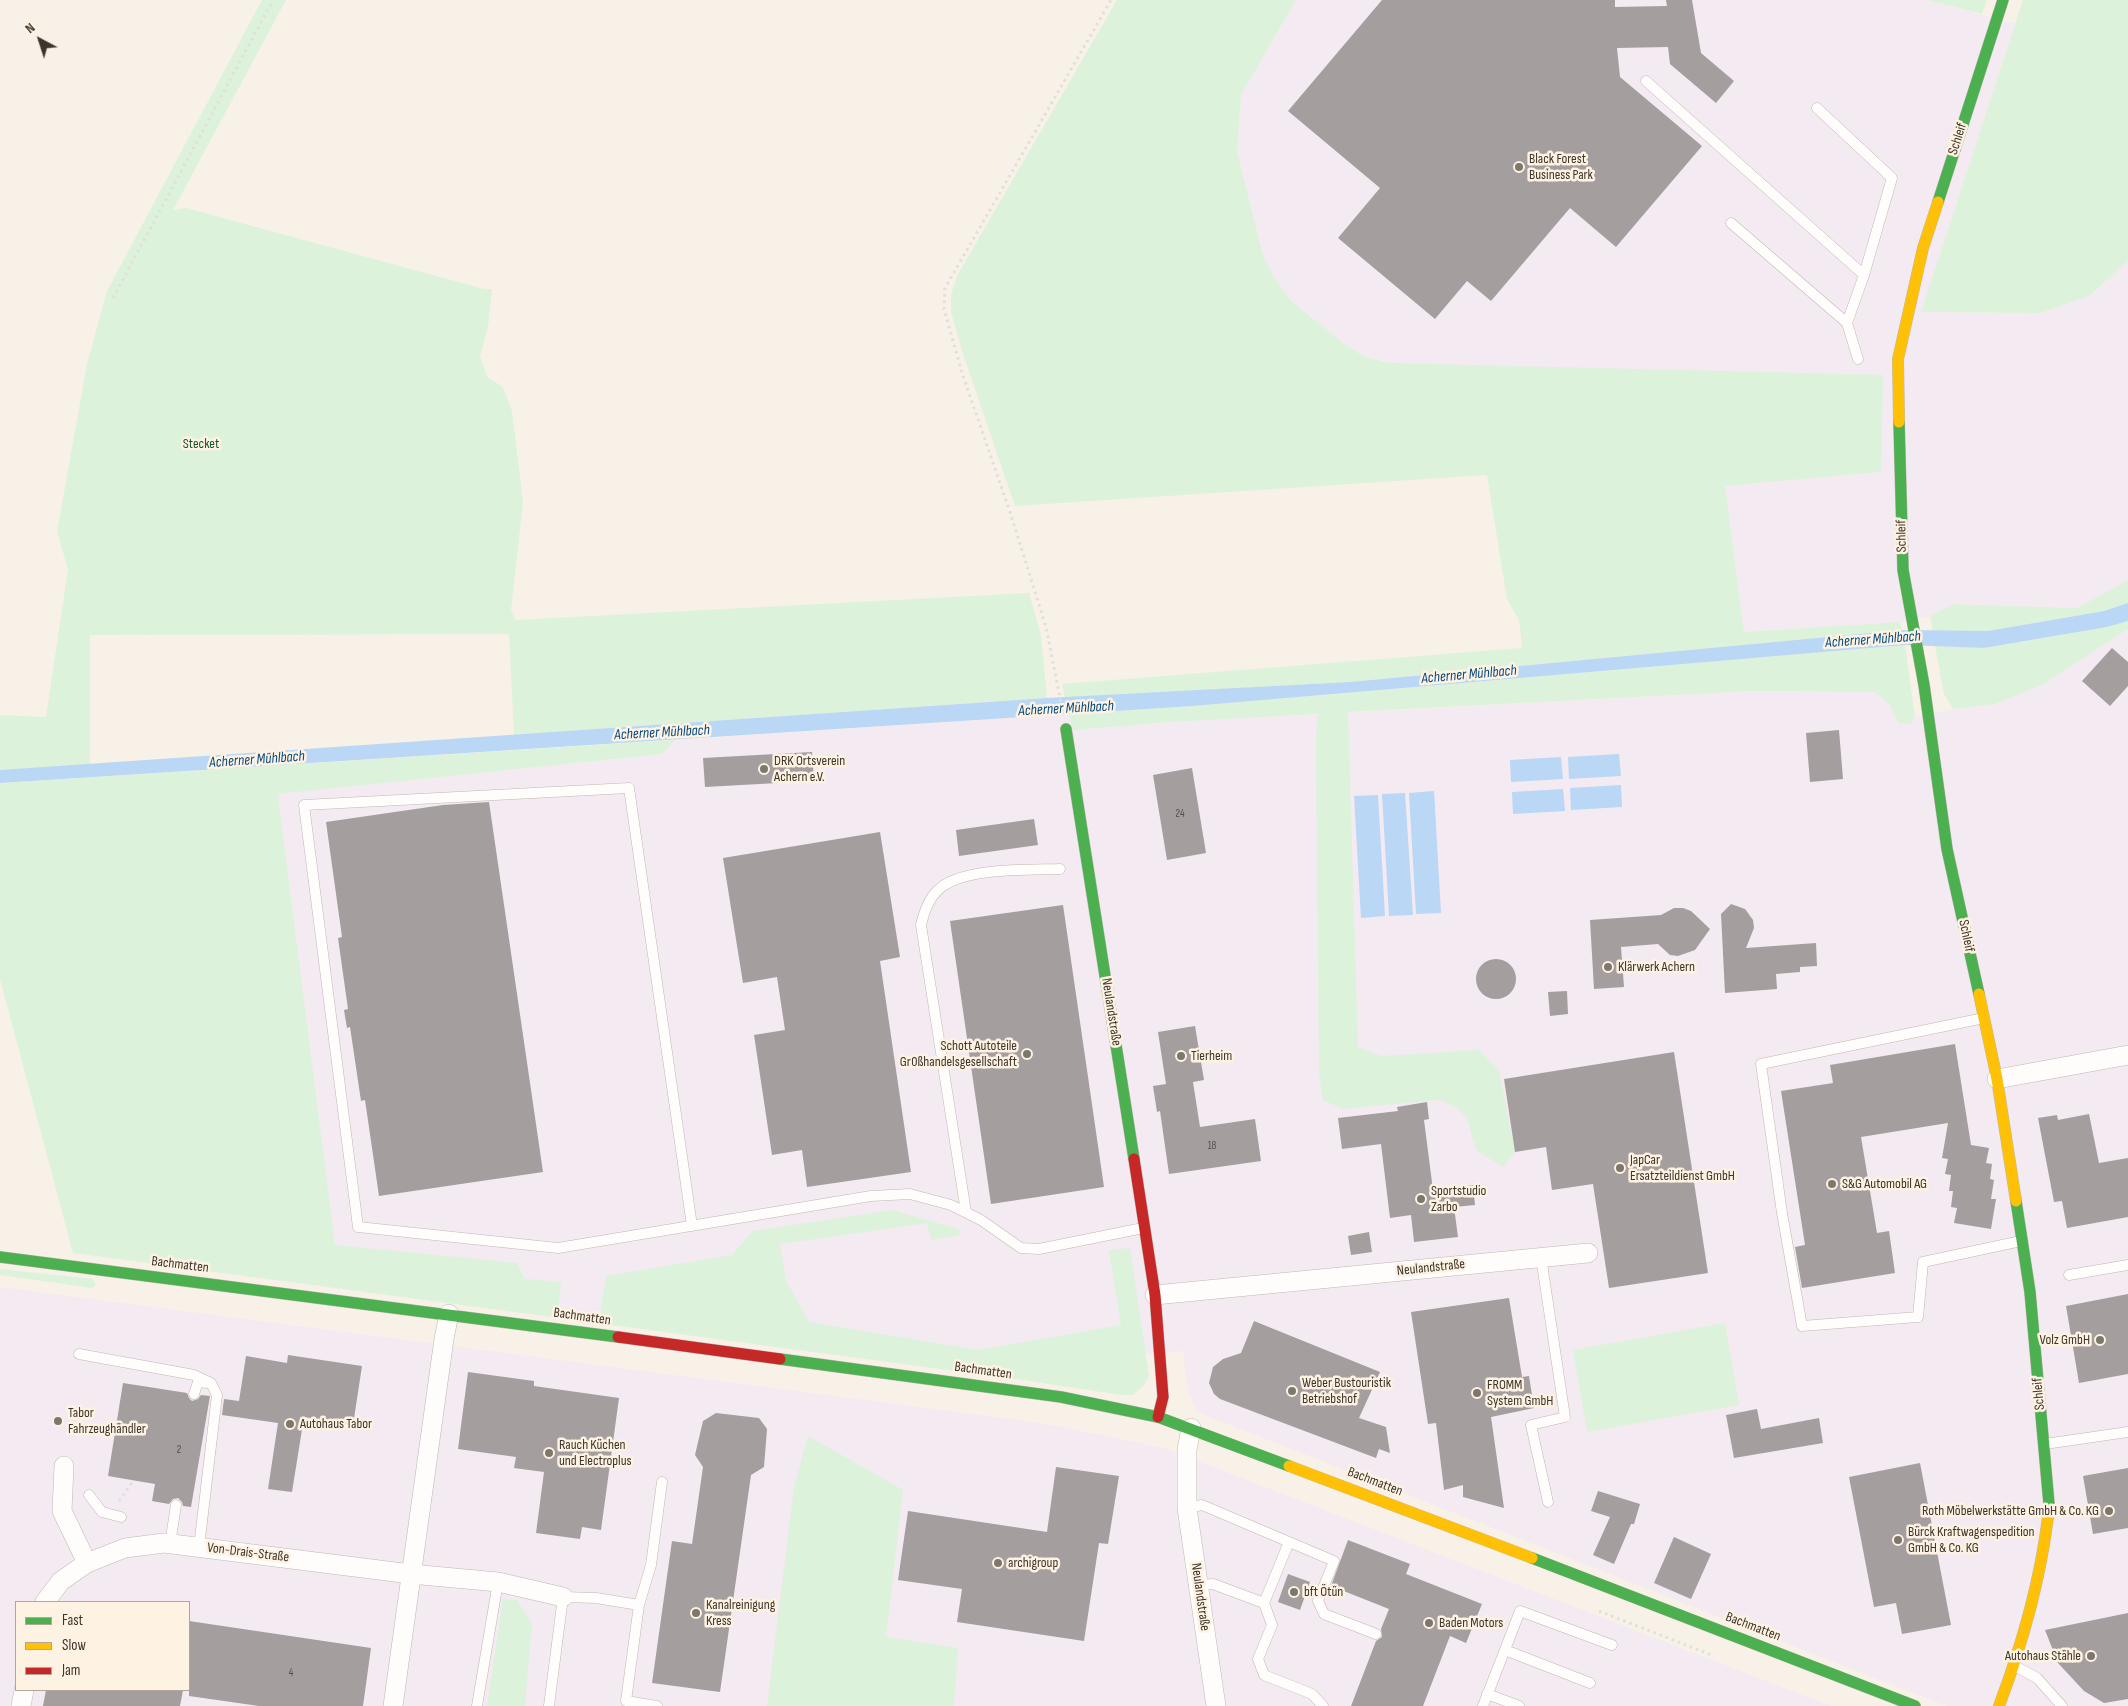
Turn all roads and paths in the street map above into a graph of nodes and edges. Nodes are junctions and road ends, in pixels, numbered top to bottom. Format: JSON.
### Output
{"nodes":[{"id":1,"x":273,"y":0,"type":"edge"},
{"id":2,"x":1111,"y":0,"type":"edge"},
{"id":3,"x":2003,"y":0,"type":"edge"},
{"id":4,"x":1646,"y":81,"type":"dead end"},
{"id":5,"x":1817,"y":108,"type":"dead end"},
{"id":6,"x":1731,"y":223,"type":"dead end"},
{"id":7,"x":1864,"y":275,"type":"junction"},
{"id":8,"x":113,"y":298,"type":"dead end"},
{"id":9,"x":1847,"y":324,"type":"junction"},
{"id":10,"x":1858,"y":359,"type":"dead end"},
{"id":11,"x":1066,"y":729,"type":"joint"},
{"id":12,"x":1060,"y":869,"type":"dead end"},
{"id":13,"x":1984,"y":1018,"type":"junction"},
{"id":14,"x":2128,"y":1055,"type":"edge"},
{"id":15,"x":1997,"y":1079,"type":"junction"},
{"id":16,"x":966,"y":1212,"type":"junction"},
{"id":17,"x":692,"y":1226,"type":"junction"},
{"id":18,"x":1144,"y":1228,"type":"junction"},
{"id":19,"x":2022,"y":1241,"type":"junction"},
{"id":20,"x":1588,"y":1254,"type":"dead end"},
{"id":21,"x":0,"y":1257,"type":"edge"},
{"id":22,"x":1541,"y":1257,"type":"junction"},
{"id":23,"x":2128,"y":1265,"type":"edge"},
{"id":24,"x":2068,"y":1275,"type":"dead end"},
{"id":25,"x":1155,"y":1294,"type":"junction"},
{"id":26,"x":449,"y":1314,"type":"junction"},
{"id":27,"x":79,"y":1354,"type":"dead end"},
{"id":28,"x":211,"y":1383,"type":"junction"},
{"id":29,"x":194,"y":1394,"type":"dead end"},
{"id":30,"x":1158,"y":1417,"type":"junction"},
{"id":31,"x":1191,"y":1428,"type":"junction"},
{"id":32,"x":2128,"y":1432,"type":"edge"},
{"id":33,"x":2044,"y":1444,"type":"junction"},
{"id":34,"x":64,"y":1466,"type":"dead end"},
{"id":35,"x":133,"y":1481,"type":"dead end"},
{"id":36,"x":662,"y":1482,"type":"dead end"},
{"id":37,"x":89,"y":1495,"type":"dead end"},
{"id":38,"x":119,"y":1502,"type":"dead end"},
{"id":39,"x":1548,"y":1502,"type":"dead end"},
{"id":40,"x":176,"y":1505,"type":"dead end"},
{"id":41,"x":1187,"y":1508,"type":"junction"},
{"id":42,"x":121,"y":1517,"type":"dead end"},
{"id":43,"x":1289,"y":1542,"type":"junction"},
{"id":44,"x":170,"y":1544,"type":"junction"},
{"id":45,"x":199,"y":1547,"type":"junction"},
{"id":46,"x":86,"y":1563,"type":"junction"},
{"id":47,"x":411,"y":1574,"type":"junction"},
{"id":48,"x":498,"y":1582,"type":"junction"},
{"id":49,"x":1198,"y":1585,"type":"junction"},
{"id":50,"x":563,"y":1597,"type":"junction"},
{"id":51,"x":46,"y":1601,"type":"edge"},
{"id":52,"x":1264,"y":1603,"type":"junction"},
{"id":53,"x":639,"y":1604,"type":"junction"},
{"id":54,"x":1376,"y":1634,"type":"dead end"},
{"id":55,"x":1612,"y":1645,"type":"dead end"},
{"id":56,"x":1505,"y":1650,"type":"junction"},
{"id":57,"x":2014,"y":1666,"type":"junction"},
{"id":58,"x":1590,"y":1682,"type":"dead end"},
{"id":59,"x":24,"y":1691,"type":"edge"},
{"id":60,"x":1487,"y":1694,"type":"junction"},
{"id":61,"x":21,"y":1706,"type":"edge"},
{"id":62,"x":393,"y":1706,"type":"edge"},
{"id":63,"x":477,"y":1706,"type":"edge"},
{"id":64,"x":549,"y":1706,"type":"edge"},
{"id":65,"x":657,"y":1706,"type":"edge"},
{"id":66,"x":1216,"y":1706,"type":"edge"},
{"id":67,"x":1323,"y":1706,"type":"edge"},
{"id":68,"x":1483,"y":1706,"type":"edge"},
{"id":69,"x":1519,"y":1706,"type":"edge"},
{"id":70,"x":1915,"y":1706,"type":"edge"},
{"id":71,"x":1999,"y":1706,"type":"edge"},
{"id":72,"x":2062,"y":1706,"type":"edge"}],
"edges":[{"from":1,"to":8,"type":"path"},
{"from":2,"to":11,"type":"path"},
{"from":3,"to":13,"type":"street","name":"Schleif"},
{"from":4,"to":7,"type":"lane"},
{"from":5,"to":7,"type":"lane"},
{"from":6,"to":9,"type":"lane"},
{"from":7,"to":9,"type":"lane"},
{"from":9,"to":10,"type":"lane"},
{"from":11,"to":18,"type":"street","name":"Neulandstraße"},
{"from":12,"to":16,"type":"lane"},
{"from":13,"to":15,"type":"street","name":"Schleif"},
{"from":13,"to":19,"type":"lane"},
{"from":14,"to":15,"type":"street"},
{"from":15,"to":19,"type":"street","name":"Schleif"},
{"from":16,"to":17,"type":"lane"},
{"from":16,"to":18,"type":"lane"},
{"from":17,"to":17,"type":"lane"},
{"from":18,"to":25,"type":"street","name":"Neulandstraße"},
{"from":19,"to":33,"type":"street","name":"Schleif"},
{"from":20,"to":22,"type":"street","name":"Neulandstraße"},
{"from":21,"to":26,"type":"street","name":"Bachmatten"},
{"from":22,"to":25,"type":"street","name":"Neulandstraße"},
{"from":22,"to":39,"type":"lane"},
{"from":23,"to":24,"type":"lane"},
{"from":25,"to":30,"type":"street","name":"Neulandstraße"},
{"from":26,"to":30,"type":"street","name":"Bachmatten"},
{"from":26,"to":47,"type":"street"},
{"from":27,"to":28,"type":"lane"},
{"from":28,"to":29,"type":"lane"},
{"from":28,"to":45,"type":"lane"},
{"from":30,"to":31,"type":"street","name":"Bachmatten"},
{"from":31,"to":41,"type":"street","name":"Neulandstraße"},
{"from":31,"to":70,"type":"street","name":"Bachmatten"},
{"from":32,"to":33,"type":"lane"},
{"from":33,"to":57,"type":"street","name":"Schleif"},
{"from":34,"to":46,"type":"street"},
{"from":35,"to":38,"type":"path"},
{"from":36,"to":53,"type":"lane"},
{"from":37,"to":42,"type":"lane"},
{"from":40,"to":44,"type":"lane"},
{"from":41,"to":43,"type":"lane"},
{"from":41,"to":49,"type":"street","name":"Neulandstraße"},
{"from":43,"to":52,"type":"lane"},
{"from":43,"to":54,"type":"lane"},
{"from":44,"to":45,"type":"street","name":"Von-Drais-Straße"},
{"from":44,"to":46,"type":"street","name":"Von-Drais-Straße"},
{"from":45,"to":47,"type":"street","name":"Von-Drais-Straße"},
{"from":46,"to":51,"type":"street","name":"Von-Drais-Straße"},
{"from":47,"to":48,"type":"street","name":"Von-Drais-Straße"},
{"from":47,"to":62,"type":"street"},
{"from":48,"to":50,"type":"street","name":"Von-Drais-Straße"},
{"from":48,"to":63,"type":"lane"},
{"from":49,"to":52,"type":"lane"},
{"from":49,"to":66,"type":"street","name":"Neulandstraße"},
{"from":50,"to":53,"type":"lane"},
{"from":50,"to":64,"type":"lane"},
{"from":52,"to":67,"type":"lane"},
{"from":53,"to":65,"type":"lane"},
{"from":55,"to":56,"type":"lane"},
{"from":56,"to":58,"type":"lane"},
{"from":56,"to":60,"type":"lane"},
{"from":57,"to":71,"type":"street","name":"Schleif"},
{"from":57,"to":72,"type":"lane"},
{"from":59,"to":61,"type":"street"},
{"from":60,"to":68,"type":"lane"},
{"from":60,"to":69,"type":"lane"}]}
